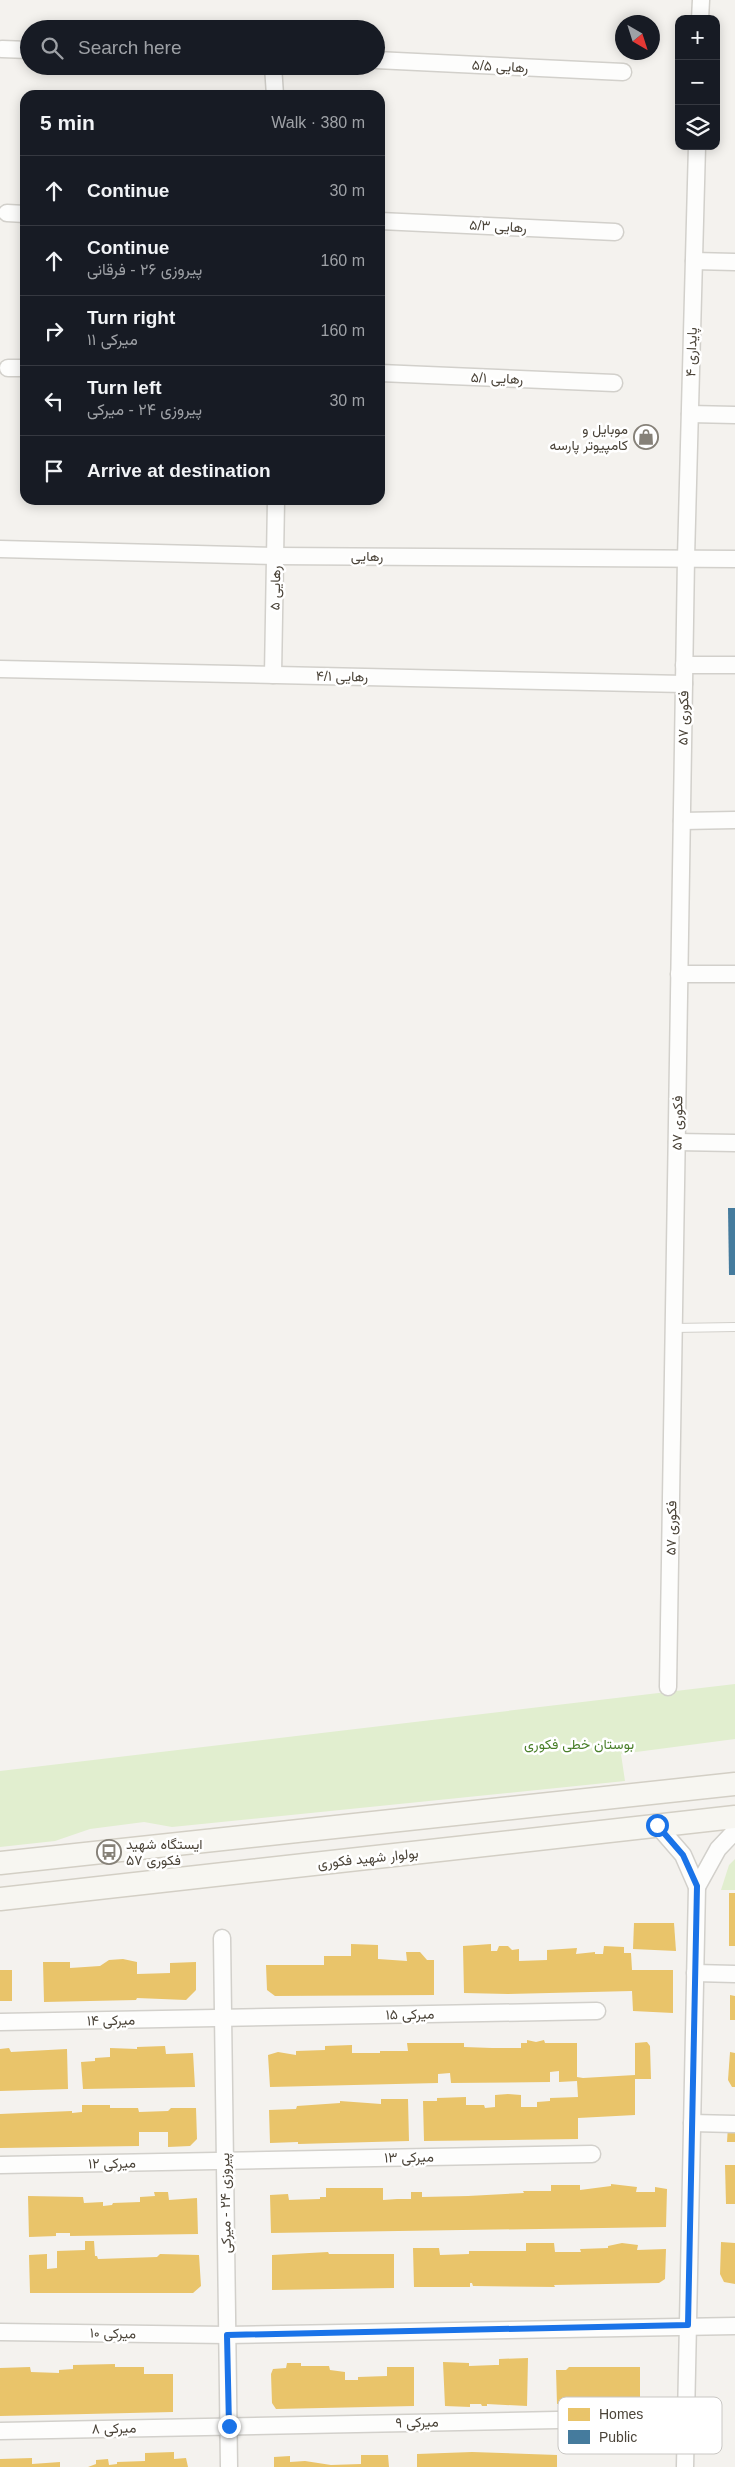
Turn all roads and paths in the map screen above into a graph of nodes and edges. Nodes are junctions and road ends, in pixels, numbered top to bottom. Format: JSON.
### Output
{"nodes":[{"id":1,"x":701,"y":0,"type":"edge"},
{"id":2,"x":700,"y":15,"type":"edge"},
{"id":3,"x":2,"y":49,"type":"dead end"},
{"id":4,"x":20,"y":50,"type":"edge"},
{"id":5,"x":385,"y":60,"type":"edge"},
{"id":6,"x":623,"y":72,"type":"dead end"},
{"id":7,"x":273,"y":75,"type":"edge"},
{"id":8,"x":274,"y":90,"type":"edge"},
{"id":9,"x":697,"y":150,"type":"edge"},
{"id":10,"x":7,"y":213,"type":"dead end"},
{"id":11,"x":20,"y":214,"type":"edge"},
{"id":12,"x":385,"y":221,"type":"edge"},
{"id":13,"x":615,"y":232,"type":"dead end"},
{"id":14,"x":694,"y":261,"type":"junction"},
{"id":15,"x":735,"y":262,"type":"edge"},
{"id":16,"x":8,"y":368,"type":"dead end"},
{"id":17,"x":20,"y":368,"type":"edge"},
{"id":18,"x":385,"y":373,"type":"edge"},
{"id":19,"x":614,"y":383,"type":"dead end"},
{"id":20,"x":690,"y":414,"type":"junction"},
{"id":21,"x":735,"y":415,"type":"edge"},
{"id":22,"x":276,"y":505,"type":"edge"},
{"id":23,"x":0,"y":549,"type":"edge"},
{"id":24,"x":275,"y":556,"type":"junction"},
{"id":25,"x":686,"y":558,"type":"junction"},
{"id":26,"x":735,"y":559,"type":"edge"},
{"id":27,"x":684,"y":665,"type":"junction"},
{"id":28,"x":735,"y":665,"type":"edge"},
{"id":29,"x":0,"y":669,"type":"edge"},
{"id":30,"x":273,"y":675,"type":"junction"},
{"id":31,"x":684,"y":684,"type":"junction"},
{"id":32,"x":735,"y":820,"type":"edge"},
{"id":33,"x":682,"y":821,"type":"junction"},
{"id":34,"x":679,"y":974,"type":"junction"},
{"id":35,"x":735,"y":974,"type":"edge"},
{"id":36,"x":677,"y":1142,"type":"junction"},
{"id":37,"x":735,"y":1143,"type":"edge"},
{"id":38,"x":735,"y":1327,"type":"edge"},
{"id":39,"x":674,"y":1328,"type":"junction"},
{"id":40,"x":668,"y":1687,"type":"dead end"},
{"id":41,"x":735,"y":1784,"type":"edge"},
{"id":42,"x":735,"y":1816,"type":"edge"},
{"id":43,"x":657,"y":1825,"type":"junction"},
{"id":44,"x":735,"y":1831,"type":"edge"},
{"id":45,"x":0,"y":1864,"type":"edge"},
{"id":46,"x":697,"y":1886,"type":"junction"},
{"id":47,"x":0,"y":1899,"type":"edge"},
{"id":48,"x":222,"y":1938,"type":"dead end"},
{"id":49,"x":695,"y":1973,"type":"junction"},
{"id":50,"x":735,"y":1974,"type":"edge"},
{"id":51,"x":597,"y":2011,"type":"dead end"},
{"id":52,"x":223,"y":2018,"type":"junction"},
{"id":53,"x":0,"y":2022,"type":"edge"},
{"id":54,"x":692,"y":2123,"type":"junction"},
{"id":55,"x":735,"y":2124,"type":"edge"},
{"id":56,"x":592,"y":2154,"type":"dead end"},
{"id":57,"x":225,"y":2161,"type":"junction"},
{"id":58,"x":0,"y":2165,"type":"edge"},
{"id":59,"x":688,"y":2325,"type":"junction"},
{"id":60,"x":735,"y":2326,"type":"edge"},
{"id":61,"x":0,"y":2332,"type":"edge"},
{"id":62,"x":227,"y":2335,"type":"junction"},
{"id":63,"x":687,"y":2397,"type":"edge"},
{"id":64,"x":558,"y":2420,"type":"edge"},
{"id":65,"x":229,"y":2426,"type":"junction"},
{"id":66,"x":0,"y":2430,"type":"edge"},
{"id":67,"x":686,"y":2454,"type":"edge"},
{"id":68,"x":229,"y":2467,"type":"edge"},
{"id":69,"x":686,"y":2467,"type":"edge"}],
"edges":[{"from":1,"to":2,"type":"street"},
{"from":3,"to":4,"type":"street"},
{"from":5,"to":6,"type":"street","name":"رهایی ۵/۵"},
{"from":7,"to":8,"type":"street"},
{"from":9,"to":14,"type":"street","name":"پایداری ۴"},
{"from":10,"to":11,"type":"street"},
{"from":12,"to":13,"type":"street","name":"رهایی ۵/۳"},
{"from":14,"to":15,"type":"street"},
{"from":14,"to":20,"type":"street","name":"پایداری ۴"},
{"from":16,"to":17,"type":"street"},
{"from":18,"to":19,"type":"street","name":"رهایی ۵/۱"},
{"from":20,"to":21,"type":"street"},
{"from":20,"to":25,"type":"street","name":"پایداری ۴"},
{"from":22,"to":24,"type":"street","name":"رهایی ۵"},
{"from":23,"to":24,"type":"street","name":"رهایی"},
{"from":24,"to":25,"type":"street","name":"رهایی"},
{"from":24,"to":30,"type":"street","name":"رهایی ۵"},
{"from":25,"to":26,"type":"street","name":"رهایی"},
{"from":25,"to":27,"type":"street","name":"فکوری ۵۷"},
{"from":27,"to":28,"type":"street"},
{"from":27,"to":31,"type":"street","name":"فکوری ۵۷"},
{"from":29,"to":30,"type":"street","name":"رهایی ۴/۱"},
{"from":30,"to":31,"type":"street","name":"رهایی ۴/۱"},
{"from":31,"to":33,"type":"street","name":"فکوری ۵۷"},
{"from":32,"to":33,"type":"street"},
{"from":33,"to":34,"type":"street","name":"فکوری ۵۷"},
{"from":34,"to":35,"type":"street"},
{"from":34,"to":36,"type":"street","name":"فکوری ۵۷"},
{"from":36,"to":37,"type":"street"},
{"from":36,"to":39,"type":"street","name":"فکوری ۵۷"},
{"from":38,"to":39,"type":"lane"},
{"from":39,"to":40,"type":"street","name":"فکوری ۵۷"},
{"from":41,"to":45,"type":"main road"},
{"from":42,"to":43,"type":"main road","name":"بولوار شهید فکوری"},
{"from":43,"to":46,"type":"street"},
{"from":43,"to":47,"type":"main road","name":"بولوار شهید فکوری"},
{"from":44,"to":46,"type":"street"},
{"from":46,"to":49,"type":"street"},
{"from":48,"to":52,"type":"street","name":"پیروزی ۲۴ - میرکی"},
{"from":49,"to":50,"type":"street"},
{"from":49,"to":54,"type":"street"},
{"from":51,"to":52,"type":"street","name":"میرکی ۱۵"},
{"from":52,"to":53,"type":"street","name":"میرکی ۱۴"},
{"from":52,"to":57,"type":"street","name":"پیروزی ۲۴ - میرکی"},
{"from":54,"to":55,"type":"street"},
{"from":54,"to":59,"type":"street"},
{"from":56,"to":57,"type":"street","name":"میرکی ۱۳"},
{"from":57,"to":58,"type":"street","name":"میرکی ۱۲"},
{"from":57,"to":62,"type":"street","name":"پیروزی ۲۴ - میرکی"},
{"from":59,"to":60,"type":"street","name":"میرکی ۱۰"},
{"from":59,"to":62,"type":"street","name":"میرکی ۱۰"},
{"from":59,"to":63,"type":"street"},
{"from":61,"to":62,"type":"street","name":"میرکی ۱۰"},
{"from":62,"to":65,"type":"street","name":"پیروزی ۲۴ - میرکی"},
{"from":64,"to":65,"type":"street","name":"میرکی ۹"},
{"from":65,"to":66,"type":"street","name":"میرکی ۸"},
{"from":65,"to":68,"type":"street","name":"پیروزی ۲۴ - میرکی"},
{"from":67,"to":69,"type":"street"}]}
